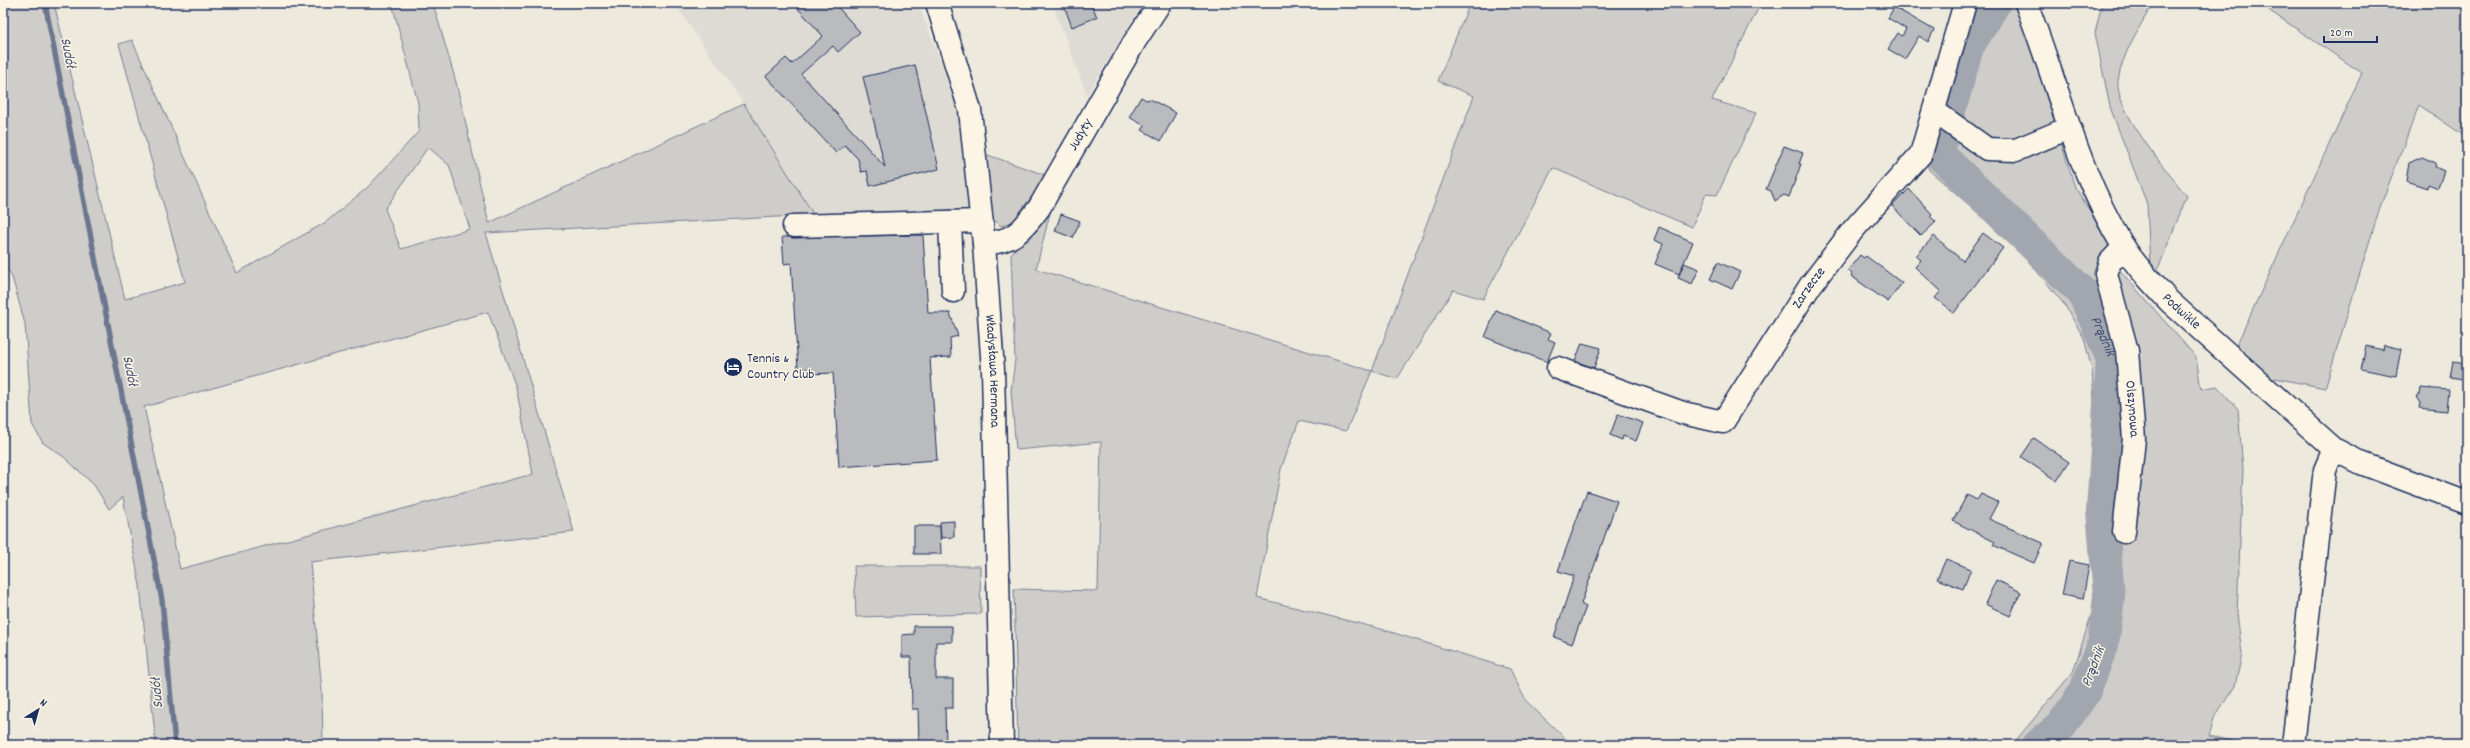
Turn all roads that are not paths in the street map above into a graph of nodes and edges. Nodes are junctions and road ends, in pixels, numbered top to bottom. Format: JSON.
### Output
{"nodes":[{"id":1,"x":937,"y":3,"type":"edge"},
{"id":2,"x":1160,"y":3,"type":"edge"},
{"id":3,"x":1965,"y":3,"type":"edge"},
{"id":4,"x":2026,"y":3,"type":"edge"},
{"id":5,"x":1935,"y":112,"type":"junction"},
{"id":6,"x":2069,"y":128,"type":"junction"},
{"id":7,"x":982,"y":221,"type":"junction"},
{"id":8,"x":950,"y":222,"type":"junction"},
{"id":9,"x":794,"y":226,"type":"dead end"},
{"id":10,"x":984,"y":244,"type":"junction"},
{"id":11,"x":2124,"y":247,"type":"junction"},
{"id":12,"x":952,"y":291,"type":"dead end"},
{"id":13,"x":1558,"y":368,"type":"dead end"},
{"id":14,"x":2334,"y":449,"type":"junction"},
{"id":15,"x":2467,"y":503,"type":"edge"},
{"id":16,"x":2124,"y":532,"type":"dead end"},
{"id":17,"x":1002,"y":745,"type":"edge"},
{"id":18,"x":2293,"y":745,"type":"edge"}],
"edges":[{"from":1,"to":7,"type":"street","name":"Władysława Hermana"},
{"from":2,"to":10,"type":"street","name":"Judyty"},
{"from":3,"to":5,"type":"street","name":"Zarzecze"},
{"from":4,"to":6,"type":"street","name":"Podwikle"},
{"from":5,"to":6,"type":"street"},
{"from":5,"to":13,"type":"street","name":"Zarzecze"},
{"from":6,"to":11,"type":"street","name":"Podwikle"},
{"from":7,"to":8,"type":"street"},
{"from":7,"to":10,"type":"street","name":"Władysława Hermana"},
{"from":8,"to":9,"type":"street"},
{"from":8,"to":12,"type":"street"},
{"from":10,"to":17,"type":"street","name":"Władysława Hermana"},
{"from":11,"to":14,"type":"street","name":"Podwikle"},
{"from":11,"to":16,"type":"street","name":"Olszynowa"},
{"from":14,"to":15,"type":"street","name":"Podwikle"},
{"from":14,"to":18,"type":"street"}]}
